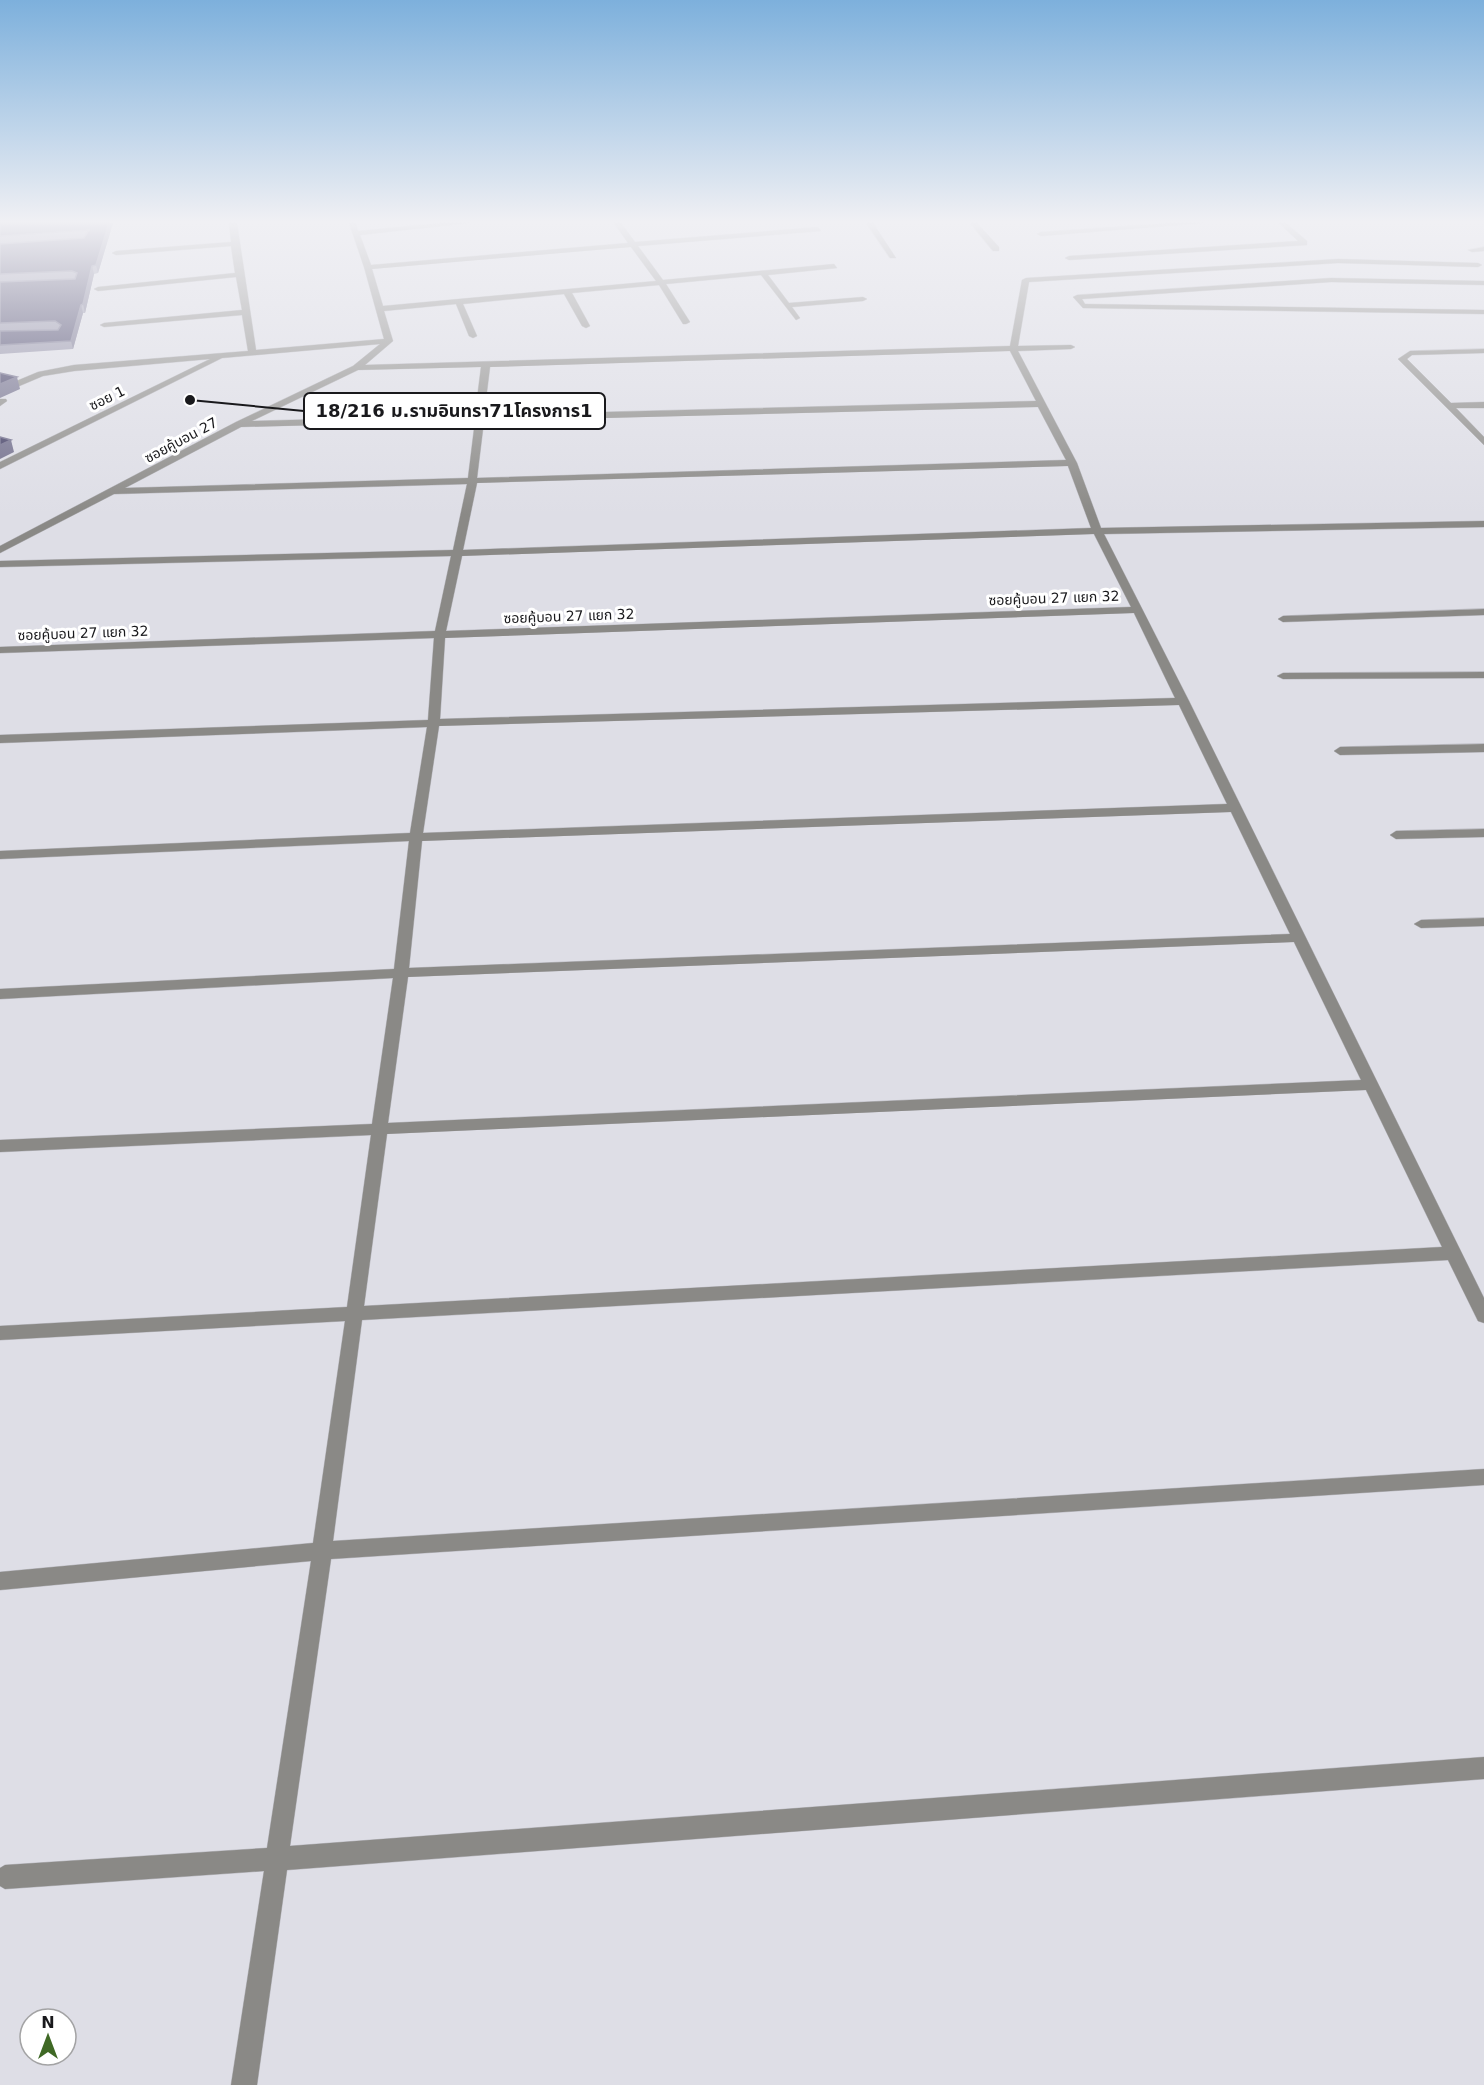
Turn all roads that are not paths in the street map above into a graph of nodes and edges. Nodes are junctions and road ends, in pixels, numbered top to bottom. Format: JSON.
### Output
{"nodes":[{"id":1,"x":156,"y":320,"type":"edge"},
{"id":2,"x":248,"y":320,"type":"edge"},
{"id":3,"x":384,"y":320,"type":"edge"},
{"id":4,"x":467,"y":320,"type":"edge"},
{"id":5,"x":582,"y":320,"type":"edge"},
{"id":6,"x":1018,"y":320,"type":"edge"},
{"id":7,"x":104,"y":325,"type":"dead end"},
{"id":8,"x":586,"y":327,"type":"dead end"},
{"id":9,"x":474,"y":336,"type":"dead end"},
{"id":10,"x":389,"y":341,"type":"junction"},
{"id":11,"x":1071,"y":347,"type":"dead end"},
{"id":12,"x":1012,"y":350,"type":"junction"},
{"id":13,"x":1484,"y":351,"type":"edge"},
{"id":14,"x":252,"y":352,"type":"junction"},
{"id":15,"x":225,"y":354,"type":"junction"},
{"id":16,"x":486,"y":364,"type":"junction"},
{"id":17,"x":356,"y":368,"type":"junction"},
{"id":18,"x":17,"y":384,"type":"dead end"},
{"id":19,"x":1041,"y":404,"type":"junction"},
{"id":20,"x":1484,"y":405,"type":"edge"},
{"id":21,"x":1451,"y":406,"type":"junction"},
{"id":22,"x":479,"y":418,"type":"junction"},
{"id":23,"x":239,"y":424,"type":"junction"},
{"id":24,"x":1484,"y":442,"type":"edge"},
{"id":25,"x":1072,"y":463,"type":"junction"},
{"id":26,"x":0,"y":465,"type":"edge"},
{"id":27,"x":472,"y":482,"type":"junction"},
{"id":28,"x":114,"y":491,"type":"junction"},
{"id":29,"x":1484,"y":524,"type":"edge"},
{"id":30,"x":1097,"y":531,"type":"junction"},
{"id":31,"x":0,"y":550,"type":"edge"},
{"id":32,"x":459,"y":553,"type":"junction"},
{"id":33,"x":0,"y":564,"type":"edge"},
{"id":34,"x":1138,"y":610,"type":"junction"},
{"id":35,"x":1484,"y":612,"type":"edge"},
{"id":36,"x":1283,"y":619,"type":"dead end"},
{"id":37,"x":440,"y":635,"type":"junction"},
{"id":38,"x":0,"y":651,"type":"edge"},
{"id":39,"x":1484,"y":675,"type":"edge"},
{"id":40,"x":1283,"y":676,"type":"dead end"},
{"id":41,"x":1183,"y":701,"type":"junction"},
{"id":42,"x":434,"y":723,"type":"junction"},
{"id":43,"x":0,"y":739,"type":"edge"},
{"id":44,"x":1484,"y":748,"type":"edge"},
{"id":45,"x":1340,"y":751,"type":"dead end"},
{"id":46,"x":1235,"y":808,"type":"junction"},
{"id":47,"x":1484,"y":833,"type":"edge"},
{"id":48,"x":1396,"y":835,"type":"dead end"},
{"id":49,"x":416,"y":837,"type":"junction"},
{"id":50,"x":0,"y":855,"type":"edge"},
{"id":51,"x":1484,"y":922,"type":"edge"},
{"id":52,"x":1421,"y":924,"type":"dead end"},
{"id":53,"x":1297,"y":938,"type":"junction"},
{"id":54,"x":401,"y":973,"type":"junction"},
{"id":55,"x":0,"y":994,"type":"edge"},
{"id":56,"x":1370,"y":1085,"type":"junction"},
{"id":57,"x":379,"y":1128,"type":"junction"},
{"id":58,"x":0,"y":1146,"type":"edge"},
{"id":59,"x":1453,"y":1253,"type":"junction"},
{"id":60,"x":355,"y":1315,"type":"junction"},
{"id":61,"x":1484,"y":1316,"type":"edge"},
{"id":62,"x":0,"y":1333,"type":"edge"},
{"id":63,"x":1484,"y":1477,"type":"edge"},
{"id":64,"x":322,"y":1551,"type":"junction"},
{"id":65,"x":0,"y":1581,"type":"edge"},
{"id":66,"x":1484,"y":1768,"type":"edge"},
{"id":67,"x":276,"y":1859,"type":"junction"},
{"id":68,"x":5,"y":1877,"type":"dead end"},
{"id":69,"x":244,"y":2085,"type":"edge"}],
"edges":[{"from":1,"to":7,"type":"street"},
{"from":2,"to":14,"type":"street"},
{"from":3,"to":10,"type":"street"},
{"from":4,"to":9,"type":"street"},
{"from":5,"to":8,"type":"street"},
{"from":6,"to":12,"type":"street"},
{"from":10,"to":14,"type":"street"},
{"from":10,"to":17,"type":"street","name":"ซอยคู้บอน 27"},
{"from":11,"to":12,"type":"street"},
{"from":12,"to":16,"type":"street"},
{"from":12,"to":19,"type":"street"},
{"from":13,"to":21,"type":"street"},
{"from":14,"to":15,"type":"street"},
{"from":15,"to":18,"type":"street"},
{"from":15,"to":26,"type":"street","name":"ซอย 1"},
{"from":16,"to":17,"type":"street"},
{"from":16,"to":22,"type":"street"},
{"from":17,"to":23,"type":"street","name":"ซอยคู้บอน 27"},
{"from":19,"to":22,"type":"street"},
{"from":19,"to":25,"type":"street"},
{"from":20,"to":21,"type":"street"},
{"from":21,"to":24,"type":"street"},
{"from":22,"to":23,"type":"street"},
{"from":22,"to":27,"type":"street"},
{"from":23,"to":28,"type":"street","name":"ซอยคู้บอน 27"},
{"from":25,"to":27,"type":"street"},
{"from":25,"to":30,"type":"street"},
{"from":27,"to":28,"type":"street"},
{"from":27,"to":32,"type":"street"},
{"from":28,"to":31,"type":"street","name":"ซอยคู้บอน 27"},
{"from":29,"to":30,"type":"street"},
{"from":30,"to":32,"type":"street"},
{"from":30,"to":34,"type":"street"},
{"from":32,"to":33,"type":"street"},
{"from":32,"to":37,"type":"street"},
{"from":34,"to":37,"type":"street","name":"ซอยคู้บอน 27 แยก 32"},
{"from":34,"to":41,"type":"street"},
{"from":35,"to":36,"type":"street"},
{"from":37,"to":38,"type":"street","name":"ซอยคู้บอน 27 แยก 32"},
{"from":37,"to":42,"type":"street"},
{"from":39,"to":40,"type":"street"},
{"from":41,"to":42,"type":"street"},
{"from":41,"to":46,"type":"street"},
{"from":42,"to":43,"type":"street"},
{"from":42,"to":49,"type":"street"},
{"from":44,"to":45,"type":"street"},
{"from":46,"to":49,"type":"street"},
{"from":46,"to":53,"type":"street"},
{"from":47,"to":48,"type":"street"},
{"from":49,"to":50,"type":"street"},
{"from":49,"to":54,"type":"street"},
{"from":51,"to":52,"type":"street"},
{"from":53,"to":54,"type":"street"},
{"from":53,"to":56,"type":"street"},
{"from":54,"to":55,"type":"street"},
{"from":54,"to":57,"type":"street"},
{"from":56,"to":57,"type":"street"},
{"from":56,"to":59,"type":"street"},
{"from":57,"to":58,"type":"street"},
{"from":57,"to":60,"type":"street"},
{"from":59,"to":60,"type":"street"},
{"from":59,"to":61,"type":"street"},
{"from":60,"to":62,"type":"street"},
{"from":60,"to":64,"type":"street"},
{"from":63,"to":64,"type":"street"},
{"from":64,"to":65,"type":"street"},
{"from":64,"to":67,"type":"street"},
{"from":66,"to":67,"type":"street"},
{"from":67,"to":68,"type":"street"},
{"from":67,"to":69,"type":"street"}]}
